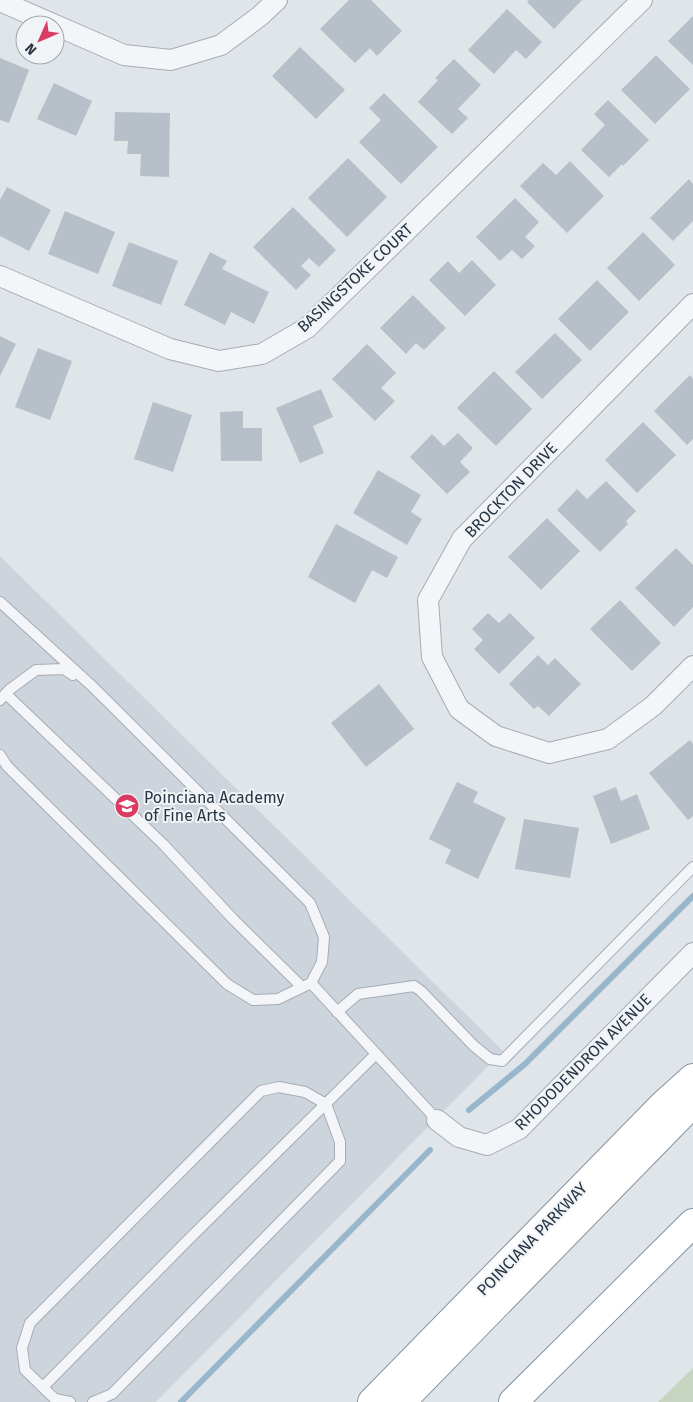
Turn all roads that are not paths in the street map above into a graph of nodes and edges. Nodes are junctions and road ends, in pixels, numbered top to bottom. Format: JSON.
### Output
{"nodes":[{"id":1,"x":277,"y":0,"type":"edge"},
{"id":2,"x":642,"y":0,"type":"edge"},
{"id":3,"x":0,"y":1,"type":"edge"},
{"id":4,"x":0,"y":276,"type":"edge"},
{"id":5,"x":693,"y":304,"type":"edge"},
{"id":6,"x":0,"y":602,"type":"edge"},
{"id":7,"x":693,"y":666,"type":"edge"},
{"id":8,"x":93,"y":687,"type":"junction"},
{"id":9,"x":3,"y":697,"type":"edge"},
{"id":10,"x":0,"y":756,"type":"edge"},
{"id":11,"x":693,"y":867,"type":"edge"},
{"id":12,"x":693,"y":953,"type":"edge"},
{"id":13,"x":307,"y":985,"type":"junction"},
{"id":14,"x":337,"y":1012,"type":"junction"},
{"id":15,"x":376,"y":1054,"type":"junction"},
{"id":16,"x":693,"y":1078,"type":"edge"},
{"id":17,"x":693,"y":1102,"type":"edge"},
{"id":18,"x":326,"y":1104,"type":"junction"},
{"id":19,"x":437,"y":1120,"type":"joint"},
{"id":20,"x":693,"y":1223,"type":"edge"},
{"id":21,"x":43,"y":1387,"type":"junction"},
{"id":22,"x":70,"y":1402,"type":"edge"},
{"id":23,"x":93,"y":1402,"type":"edge"},
{"id":24,"x":372,"y":1402,"type":"edge"},
{"id":25,"x":401,"y":1402,"type":"edge"},
{"id":26,"x":514,"y":1402,"type":"edge"}],
"edges":[{"from":1,"to":3,"type":"street"},
{"from":2,"to":4,"type":"street","name":"BASINGSTOKE COURT"},
{"from":5,"to":7,"type":"street","name":"BROCKTON DRIVE"},
{"from":6,"to":8,"type":"lane"},
{"from":8,"to":9,"type":"lane"},
{"from":8,"to":13,"type":"lane"},
{"from":9,"to":13,"type":"lane"},
{"from":10,"to":13,"type":"lane"},
{"from":11,"to":14,"type":"lane"},
{"from":12,"to":19,"type":"street","name":"RHODODENDRON AVENUE"},
{"from":13,"to":14,"type":"lane"},
{"from":14,"to":15,"type":"lane"},
{"from":15,"to":18,"type":"lane"},
{"from":15,"to":19,"type":"lane"},
{"from":16,"to":24,"type":"highway","name":"POINCIANA PARKWAY"},
{"from":17,"to":25,"type":"highway","name":"POINCIANA PARKWAY"},
{"from":18,"to":21,"type":"lane"},
{"from":18,"to":21,"type":"lane"},
{"from":18,"to":23,"type":"lane"},
{"from":20,"to":26,"type":"highway"},
{"from":21,"to":22,"type":"lane"}]}
